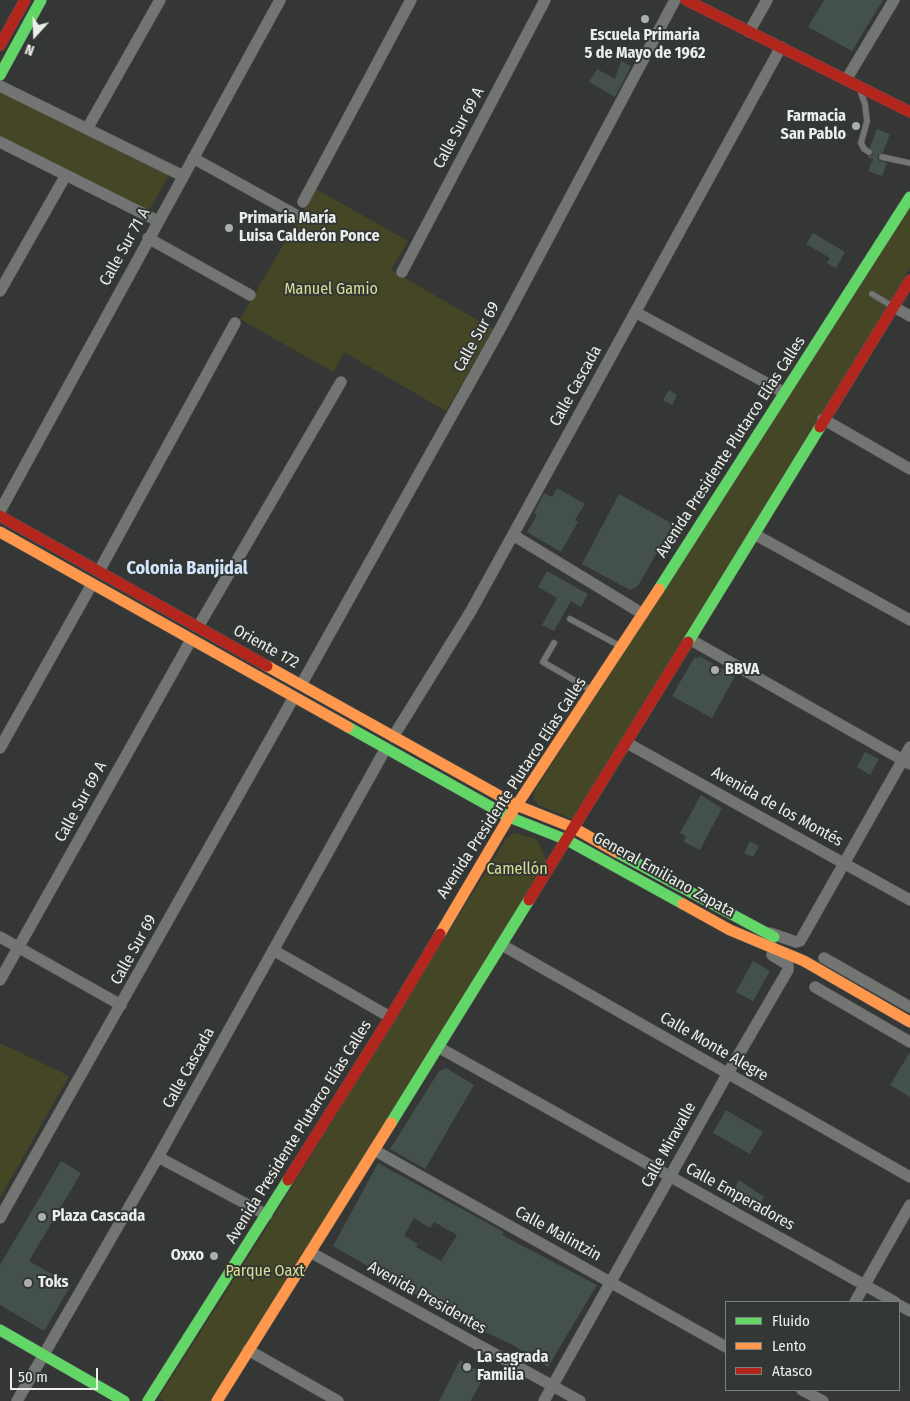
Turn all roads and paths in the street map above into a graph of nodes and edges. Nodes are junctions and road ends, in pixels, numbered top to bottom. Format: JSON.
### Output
{"nodes":[{"id":1,"x":25,"y":0,"type":"edge"},
{"id":2,"x":41,"y":0,"type":"edge"},
{"id":3,"x":160,"y":0,"type":"edge"},
{"id":4,"x":280,"y":0,"type":"edge"},
{"id":5,"x":411,"y":0,"type":"edge"},
{"id":6,"x":545,"y":0,"type":"edge"},
{"id":7,"x":675,"y":0,"type":"edge"},
{"id":8,"x":686,"y":0,"type":"edge"},
{"id":9,"x":767,"y":0,"type":"edge"},
{"id":10,"x":894,"y":0,"type":"edge"},
{"id":11,"x":749,"y":32,"type":"junction"},
{"id":12,"x":0,"y":45,"type":"edge"},
{"id":13,"x":781,"y":47,"type":"junction"},
{"id":14,"x":0,"y":75,"type":"edge"},
{"id":15,"x":846,"y":80,"type":"junction"},
{"id":16,"x":0,"y":86,"type":"edge"},
{"id":17,"x":858,"y":86,"type":"junction"},
{"id":18,"x":910,"y":112,"type":"edge"},
{"id":19,"x":88,"y":129,"type":"junction"},
{"id":20,"x":0,"y":142,"type":"edge"},
{"id":21,"x":869,"y":152,"type":"dead end"},
{"id":22,"x":882,"y":156,"type":"dead end"},
{"id":23,"x":193,"y":158,"type":"junction"},
{"id":24,"x":910,"y":164,"type":"edge"},
{"id":25,"x":66,"y":175,"type":"junction"},
{"id":26,"x":183,"y":176,"type":"junction"},
{"id":27,"x":910,"y":197,"type":"edge"},
{"id":28,"x":303,"y":202,"type":"dead end"},
{"id":29,"x":296,"y":214,"type":"dead end"},
{"id":30,"x":158,"y":221,"type":"junction"},
{"id":31,"x":148,"y":238,"type":"junction"},
{"id":32,"x":402,"y":272,"type":"dead end"},
{"id":33,"x":908,"y":286,"type":"edge"},
{"id":34,"x":0,"y":291,"type":"edge"},
{"id":35,"x":872,"y":294,"type":"dead end"},
{"id":36,"x":250,"y":295,"type":"dead end"},
{"id":37,"x":894,"y":307,"type":"junction"},
{"id":38,"x":635,"y":312,"type":"junction"},
{"id":39,"x":910,"y":316,"type":"edge"},
{"id":40,"x":235,"y":323,"type":"dead end"},
{"id":41,"x":340,"y":382,"type":"dead end"},
{"id":42,"x":785,"y":393,"type":"junction"},
{"id":43,"x":823,"y":419,"type":"junction"},
{"id":44,"x":910,"y":469,"type":"edge"},
{"id":45,"x":0,"y":511,"type":"edge"},
{"id":46,"x":0,"y":516,"type":"edge"},
{"id":47,"x":0,"y":532,"type":"edge"},
{"id":48,"x":754,"y":534,"type":"junction"},
{"id":49,"x":513,"y":536,"type":"junction"},
{"id":50,"x":99,"y":571,"type":"junction"},
{"id":51,"x":92,"y":584,"type":"junction"},
{"id":52,"x":643,"y":614,"type":"junction"},
{"id":53,"x":570,"y":619,"type":"dead end"},
{"id":54,"x":910,"y":620,"type":"edge"},
{"id":55,"x":198,"y":627,"type":"junction"},
{"id":56,"x":191,"y":640,"type":"junction"},
{"id":57,"x":691,"y":640,"type":"junction"},
{"id":58,"x":554,"y":643,"type":"dead end"},
{"id":59,"x":622,"y":647,"type":"junction"},
{"id":60,"x":301,"y":685,"type":"junction"},
{"id":61,"x":593,"y":692,"type":"junction"},
{"id":62,"x":294,"y":697,"type":"junction"},
{"id":63,"x":393,"y":737,"type":"junction"},
{"id":64,"x":627,"y":743,"type":"junction"},
{"id":65,"x":910,"y":747,"type":"edge"},
{"id":66,"x":0,"y":748,"type":"edge"},
{"id":67,"x":386,"y":748,"type":"junction"},
{"id":68,"x":906,"y":762,"type":"edge"},
{"id":69,"x":516,"y":805,"type":"junction"},
{"id":70,"x":509,"y":817,"type":"junction"},
{"id":71,"x":574,"y":828,"type":"junction"},
{"id":72,"x":567,"y":840,"type":"junction"},
{"id":73,"x":845,"y":864,"type":"junction"},
{"id":74,"x":910,"y":900,"type":"edge"},
{"id":75,"x":730,"y":930,"type":"junction"},
{"id":76,"x":764,"y":931,"type":"junction"},
{"id":77,"x":0,"y":937,"type":"edge"},
{"id":78,"x":502,"y":945,"type":"junction"},
{"id":79,"x":18,"y":948,"type":"junction"},
{"id":80,"x":274,"y":950,"type":"junction"},
{"id":81,"x":824,"y":958,"type":"dead end"},
{"id":82,"x":804,"y":961,"type":"junction"},
{"id":83,"x":0,"y":980,"type":"edge"},
{"id":84,"x":815,"y":987,"type":"dead end"},
{"id":85,"x":121,"y":1005,"type":"junction"},
{"id":86,"x":910,"y":1007,"type":"edge"},
{"id":87,"x":390,"y":1017,"type":"junction"},
{"id":88,"x":910,"y":1022,"type":"edge"},
{"id":89,"x":910,"y":1042,"type":"edge"},
{"id":90,"x":438,"y":1047,"type":"junction"},
{"id":91,"x":728,"y":1073,"type":"junction"},
{"id":92,"x":374,"y":1150,"type":"junction"},
{"id":93,"x":158,"y":1157,"type":"junction"},
{"id":94,"x":670,"y":1177,"type":"junction"},
{"id":95,"x":910,"y":1177,"type":"edge"},
{"id":96,"x":910,"y":1205,"type":"edge"},
{"id":97,"x":267,"y":1215,"type":"junction"},
{"id":98,"x":0,"y":1218,"type":"edge"},
{"id":99,"x":310,"y":1252,"type":"junction"},
{"id":100,"x":611,"y":1281,"type":"junction"},
{"id":101,"x":865,"y":1286,"type":"junction"},
{"id":102,"x":856,"y":1301,"type":"edge"},
{"id":103,"x":893,"y":1301,"type":"edge"},
{"id":104,"x":0,"y":1330,"type":"edge"},
{"id":105,"x":725,"y":1346,"type":"edge"},
{"id":106,"x":248,"y":1350,"type":"junction"},
{"id":107,"x":44,"y":1354,"type":"junction"},
{"id":108,"x":552,"y":1386,"type":"junction"},
{"id":109,"x":803,"y":1393,"type":"edge"},
{"id":110,"x":17,"y":1401,"type":"edge"},
{"id":111,"x":124,"y":1401,"type":"edge"},
{"id":112,"x":148,"y":1401,"type":"edge"},
{"id":113,"x":217,"y":1401,"type":"edge"},
{"id":114,"x":338,"y":1401,"type":"edge"},
{"id":115,"x":544,"y":1401,"type":"edge"},
{"id":116,"x":580,"y":1401,"type":"edge"},
{"id":117,"x":823,"y":1401,"type":"edge"}],
"edges":[{"from":1,"to":12,"type":"main road"},
{"from":2,"to":14,"type":"main road"},
{"from":3,"to":19,"type":"street"},
{"from":4,"to":23,"type":"street","name":"Calle Sur 71 A"},
{"from":5,"to":28,"type":"street"},
{"from":6,"to":32,"type":"street","name":"Calle Sur 69 A"},
{"from":7,"to":60,"type":"street","name":"Calle Sur 69"},
{"from":8,"to":11,"type":"main road"},
{"from":9,"to":11,"type":"street"},
{"from":10,"to":15,"type":"street"},
{"from":11,"to":13,"type":"main road"},
{"from":13,"to":15,"type":"main road"},
{"from":13,"to":38,"type":"street","name":"Calle Cascada"},
{"from":15,"to":17,"type":"main road"},
{"from":16,"to":19,"type":"street"},
{"from":17,"to":18,"type":"main road"},
{"from":17,"to":21,"type":"lane"},
{"from":19,"to":26,"type":"street"},
{"from":20,"to":25,"type":"street"},
{"from":22,"to":24,"type":"lane"},
{"from":23,"to":26,"type":"street","name":"Calle Sur 71 A"},
{"from":23,"to":29,"type":"street"},
{"from":25,"to":30,"type":"street"},
{"from":25,"to":34,"type":"street"},
{"from":26,"to":30,"type":"street","name":"Calle Sur 71 A"},
{"from":27,"to":42,"type":"main road","name":"Avenida Presidente Plutarco Elías Calles"},
{"from":30,"to":31,"type":"street","name":"Calle Sur 71 A"},
{"from":31,"to":36,"type":"street"},
{"from":31,"to":45,"type":"street","name":"Calle Sur 71 A"},
{"from":33,"to":37,"type":"main road"},
{"from":35,"to":37,"type":"lane"},
{"from":37,"to":39,"type":"street"},
{"from":37,"to":43,"type":"main road"},
{"from":38,"to":42,"type":"street"},
{"from":38,"to":49,"type":"street","name":"Calle Cascada"},
{"from":40,"to":50,"type":"street"},
{"from":41,"to":55,"type":"street"},
{"from":42,"to":52,"type":"main road","name":"Avenida Presidente Plutarco Elías Calles"},
{"from":43,"to":44,"type":"street"},
{"from":43,"to":48,"type":"main road"},
{"from":46,"to":50,"type":"main road","name":"Oriente 172"},
{"from":47,"to":51,"type":"main road","name":"Oriente 172"},
{"from":48,"to":54,"type":"street"},
{"from":48,"to":57,"type":"main road"},
{"from":49,"to":52,"type":"street"},
{"from":49,"to":63,"type":"street","name":"Calle Cascada"},
{"from":50,"to":55,"type":"main road","name":"Oriente 172"},
{"from":51,"to":56,"type":"main road","name":"Oriente 172"},
{"from":51,"to":66,"type":"street"},
{"from":52,"to":59,"type":"main road","name":"Avenida Presidente Plutarco Elías Calles"},
{"from":53,"to":59,"type":"lane"},
{"from":55,"to":60,"type":"main road","name":"Oriente 172"},
{"from":56,"to":62,"type":"main road","name":"Oriente 172"},
{"from":56,"to":79,"type":"street","name":"Calle Sur 69 A"},
{"from":57,"to":64,"type":"main road"},
{"from":57,"to":68,"type":"street"},
{"from":58,"to":61,"type":"lane"},
{"from":59,"to":61,"type":"main road","name":"Avenida Presidente Plutarco Elías Calles"},
{"from":60,"to":63,"type":"main road","name":"Oriente 172"},
{"from":61,"to":69,"type":"main road","name":"Avenida Presidente Plutarco Elías Calles"},
{"from":62,"to":67,"type":"main road","name":"Oriente 172"},
{"from":62,"to":85,"type":"street","name":"Calle Sur 69"},
{"from":63,"to":69,"type":"main road","name":"Oriente 172"},
{"from":64,"to":71,"type":"main road"},
{"from":64,"to":73,"type":"street","name":"Avenida de los Montés"},
{"from":65,"to":68,"type":"street"},
{"from":67,"to":70,"type":"main road","name":"Oriente 172"},
{"from":67,"to":80,"type":"street","name":"Calle Cascada"},
{"from":68,"to":73,"type":"street"},
{"from":69,"to":70,"type":"main road","name":"Avenida Presidente Plutarco Elías Calles"},
{"from":69,"to":71,"type":"main road","name":"General Emiliano Zapata"},
{"from":70,"to":72,"type":"main road","name":"General Emiliano Zapata"},
{"from":70,"to":87,"type":"main road","name":"Avenida Presidente Plutarco Elías Calles"},
{"from":71,"to":72,"type":"main road"},
{"from":71,"to":76,"type":"main road","name":"General Emiliano Zapata"},
{"from":72,"to":75,"type":"main road","name":"General Emiliano Zapata"},
{"from":72,"to":78,"type":"main road"},
{"from":73,"to":74,"type":"street","name":"Avenida de los Montés"},
{"from":73,"to":76,"type":"street"},
{"from":75,"to":82,"type":"main road","name":"General Emiliano Zapata"},
{"from":75,"to":91,"type":"street","name":"Calle Miravalle"},
{"from":76,"to":82,"type":"main road","name":"General Emiliano Zapata"},
{"from":77,"to":79,"type":"street"},
{"from":78,"to":90,"type":"main road"},
{"from":78,"to":91,"type":"street","name":"Calle Monte Alegre"},
{"from":79,"to":83,"type":"street","name":"Calle Sur 69 A"},
{"from":79,"to":85,"type":"street"},
{"from":80,"to":87,"type":"street"},
{"from":80,"to":93,"type":"street","name":"Calle Cascada"},
{"from":81,"to":86,"type":"street"},
{"from":82,"to":88,"type":"main road","name":"General Emiliano Zapata"},
{"from":84,"to":89,"type":"street"},
{"from":85,"to":98,"type":"street","name":"Calle Sur 69"},
{"from":87,"to":97,"type":"main road","name":"Avenida Presidente Plutarco Elías Calles"},
{"from":90,"to":92,"type":"main road"},
{"from":90,"to":94,"type":"street","name":"Calle Emperadores"},
{"from":91,"to":94,"type":"street","name":"Calle Miravalle"},
{"from":91,"to":95,"type":"street","name":"Calle Monte Alegre"},
{"from":92,"to":99,"type":"main road"},
{"from":92,"to":100,"type":"street","name":"Calle Malintzin"},
{"from":93,"to":97,"type":"street"},
{"from":93,"to":107,"type":"street","name":"Calle Cascada"},
{"from":94,"to":100,"type":"street","name":"Calle Miravalle"},
{"from":94,"to":101,"type":"street","name":"Calle Emperadores"},
{"from":96,"to":101,"type":"street"},
{"from":97,"to":112,"type":"main road","name":"Avenida Presidente Plutarco Elías Calles"},
{"from":99,"to":106,"type":"main road"},
{"from":99,"to":108,"type":"street","name":"Avenida Presidentes"},
{"from":100,"to":105,"type":"street","name":"Calle Malintzin"},
{"from":100,"to":108,"type":"street","name":"Calle Miravalle"},
{"from":101,"to":102,"type":"street"},
{"from":101,"to":103,"type":"street","name":"Calle Emperadores"},
{"from":104,"to":107,"type":"main road"},
{"from":106,"to":113,"type":"main road"},
{"from":106,"to":114,"type":"street"},
{"from":107,"to":110,"type":"street","name":"Calle Cascada"},
{"from":107,"to":111,"type":"main road"},
{"from":108,"to":115,"type":"street","name":"Calle Miravalle"},
{"from":108,"to":116,"type":"street","name":"Avenida Presidentes"},
{"from":109,"to":117,"type":"street"}]}
